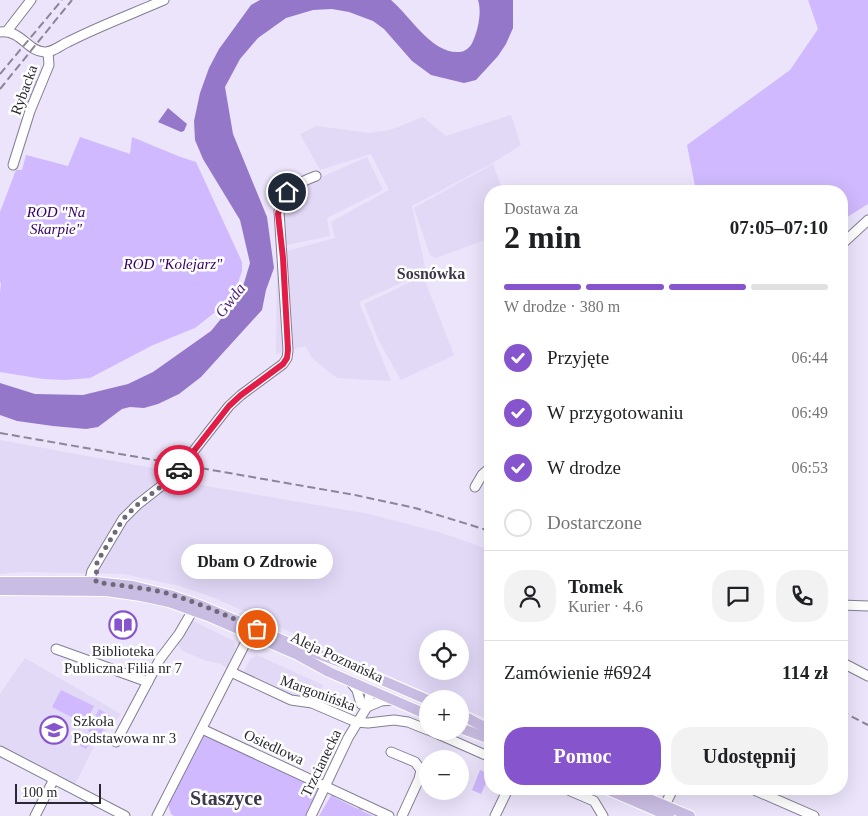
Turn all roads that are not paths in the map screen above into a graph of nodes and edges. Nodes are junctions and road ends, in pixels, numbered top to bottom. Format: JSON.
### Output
{"nodes":[{"id":1,"x":30,"y":0,"type":"edge"},
{"id":2,"x":164,"y":0,"type":"edge"},
{"id":3,"x":3,"y":32,"type":"edge"},
{"id":4,"x":48,"y":52,"type":"junction"},
{"id":5,"x":13,"y":165,"type":"dead end"},
{"id":6,"x":316,"y":176,"type":"dead end"},
{"id":7,"x":868,"y":220,"type":"edge"},
{"id":8,"x":848,"y":239,"type":"edge"},
{"id":9,"x":484,"y":473,"type":"edge"},
{"id":10,"x":475,"y":487,"type":"dead end"},
{"id":11,"x":0,"y":582,"type":"edge"},
{"id":12,"x":92,"y":586,"type":"junction"},
{"id":13,"x":0,"y":590,"type":"edge"},
{"id":14,"x":848,"y":605,"type":"edge"},
{"id":15,"x":868,"y":606,"type":"edge"},
{"id":16,"x":193,"y":610,"type":"junction"},
{"id":17,"x":250,"y":634,"type":"junction"},
{"id":18,"x":56,"y":648,"type":"dead end"},
{"id":19,"x":848,"y":666,"type":"edge"},
{"id":20,"x":232,"y":672,"type":"junction"},
{"id":21,"x":868,"y":676,"type":"edge"},
{"id":22,"x":376,"y":677,"type":"junction"},
{"id":23,"x":350,"y":681,"type":"junction"},
{"id":24,"x":148,"y":682,"type":"junction"},
{"id":25,"x":371,"y":690,"type":"junction"},
{"id":26,"x":419,"y":696,"type":"edge"},
{"id":27,"x":394,"y":700,"type":"junction"},
{"id":28,"x":364,"y":706,"type":"junction"},
{"id":29,"x":416,"y":709,"type":"junction"},
{"id":30,"x":419,"y":709,"type":"edge"},
{"id":31,"x":419,"y":710,"type":"edge"},
{"id":32,"x":469,"y":719,"type":"edge"},
{"id":33,"x":356,"y":722,"type":"junction"},
{"id":34,"x":419,"y":727,"type":"edge"},
{"id":35,"x":484,"y":727,"type":"edge"},
{"id":36,"x":202,"y":729,"type":"junction"},
{"id":37,"x":469,"y":731,"type":"edge"},
{"id":38,"x":484,"y":737,"type":"edge"},
{"id":39,"x":450,"y":740,"type":"edge"},
{"id":40,"x":116,"y":742,"type":"dead end"},
{"id":41,"x":0,"y":751,"type":"edge"},
{"id":42,"x":391,"y":752,"type":"dead end"},
{"id":43,"x":484,"y":754,"type":"edge"},
{"id":44,"x":54,"y":780,"type":"junction"},
{"id":45,"x":326,"y":786,"type":"junction"},
{"id":46,"x":505,"y":795,"type":"edge"},
{"id":47,"x":580,"y":795,"type":"edge"},
{"id":48,"x":620,"y":795,"type":"edge"},
{"id":49,"x":636,"y":795,"type":"edge"},
{"id":50,"x":671,"y":795,"type":"edge"},
{"id":51,"x":766,"y":795,"type":"edge"},
{"id":52,"x":664,"y":813,"type":"edge"},
{"id":53,"x":35,"y":816,"type":"edge"},
{"id":54,"x":125,"y":816,"type":"edge"},
{"id":55,"x":157,"y":816,"type":"edge"},
{"id":56,"x":311,"y":816,"type":"edge"},
{"id":57,"x":389,"y":816,"type":"edge"},
{"id":58,"x":402,"y":816,"type":"edge"},
{"id":59,"x":495,"y":816,"type":"edge"},
{"id":60,"x":604,"y":816,"type":"edge"},
{"id":61,"x":690,"y":816,"type":"edge"},
{"id":62,"x":814,"y":816,"type":"edge"}],
"edges":[{"from":1,"to":3,"type":"street"},
{"from":2,"to":4,"type":"street"},
{"from":3,"to":4,"type":"street"},
{"from":4,"to":5,"type":"street","name":"Rybacka"},
{"from":6,"to":12,"type":"street"},
{"from":7,"to":8,"type":"street"},
{"from":9,"to":10,"type":"street"},
{"from":11,"to":12,"type":"main road","name":"Aleja Poznańska"},
{"from":12,"to":13,"type":"main road","name":"Aleja Poznańska"},
{"from":12,"to":16,"type":"main road","name":"Aleja Poznańska"},
{"from":12,"to":22,"type":"main road","name":"Aleja Poznańska"},
{"from":14,"to":15,"type":"street"},
{"from":16,"to":17,"type":"main road","name":"Aleja Poznańska"},
{"from":16,"to":24,"type":"street"},
{"from":17,"to":20,"type":"street"},
{"from":17,"to":23,"type":"main road","name":"Aleja Poznańska"},
{"from":18,"to":24,"type":"street"},
{"from":19,"to":21,"type":"street"},
{"from":20,"to":33,"type":"street","name":"Margonińska"},
{"from":20,"to":36,"type":"street"},
{"from":22,"to":25,"type":"street","name":"Trzcianecka"},
{"from":22,"to":26,"type":"main road","name":"Aleja Poznańska"},
{"from":23,"to":25,"type":"main road","name":"Aleja Poznańska"},
{"from":23,"to":28,"type":"street"},
{"from":24,"to":40,"type":"street"},
{"from":25,"to":27,"type":"main road","name":"Aleja Poznańska"},
{"from":25,"to":28,"type":"street","name":"Trzcianecka"},
{"from":27,"to":28,"type":"street"},
{"from":27,"to":29,"type":"main road","name":"Aleja Poznańska"},
{"from":28,"to":33,"type":"street","name":"Trzcianecka"},
{"from":29,"to":30,"type":"main road"},
{"from":29,"to":31,"type":"main road","name":"Aleja Poznańska"},
{"from":32,"to":35,"type":"main road"},
{"from":33,"to":34,"type":"street","name":"Margonińska"},
{"from":33,"to":45,"type":"street","name":"Trzcianecka"},
{"from":36,"to":45,"type":"street","name":"Osiedlowa"},
{"from":36,"to":55,"type":"street"},
{"from":37,"to":38,"type":"main road"},
{"from":39,"to":43,"type":"street","name":"Margonińska"},
{"from":41,"to":44,"type":"street"},
{"from":42,"to":58,"type":"street"},
{"from":44,"to":53,"type":"street"},
{"from":44,"to":54,"type":"street"},
{"from":45,"to":56,"type":"street","name":"Trzcianecka"},
{"from":45,"to":57,"type":"street","name":"Osiedlowa"},
{"from":46,"to":59,"type":"street"},
{"from":47,"to":60,"type":"street"},
{"from":48,"to":52,"type":"main road"},
{"from":49,"to":52,"type":"main road"},
{"from":50,"to":52,"type":"street"},
{"from":51,"to":62,"type":"street"},
{"from":52,"to":61,"type":"main road"}]}
